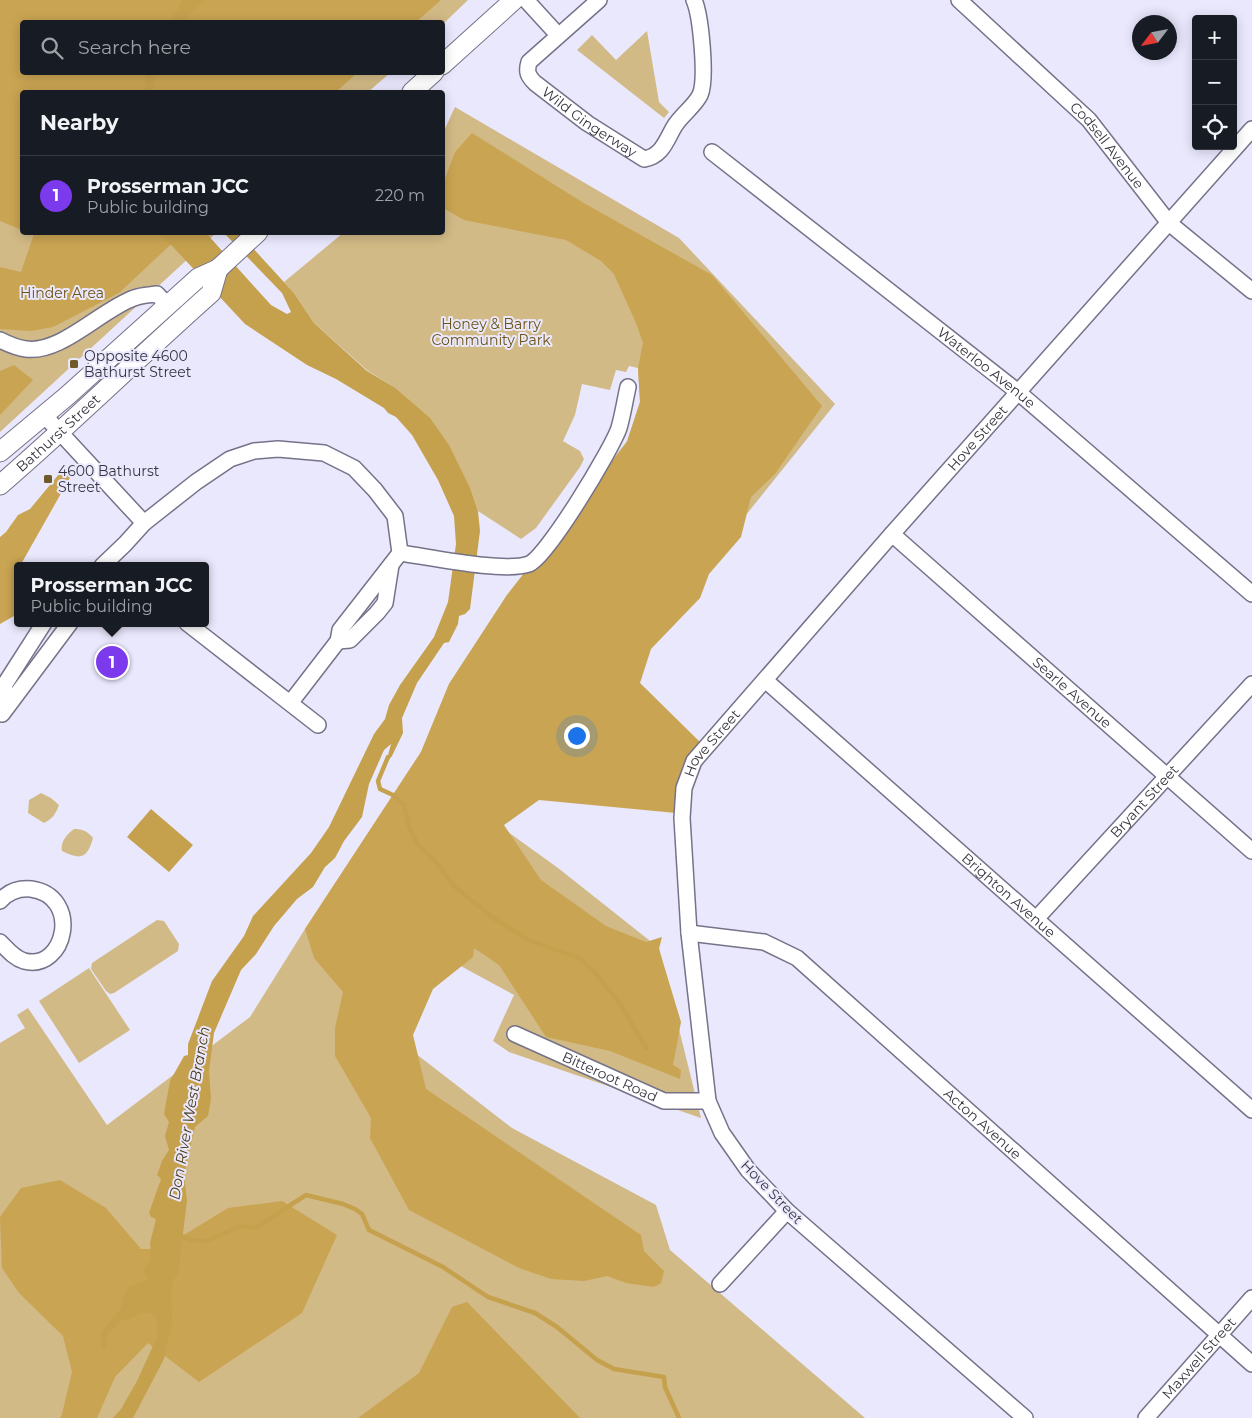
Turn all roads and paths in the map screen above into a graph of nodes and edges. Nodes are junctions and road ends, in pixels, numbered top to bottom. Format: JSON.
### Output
{"nodes":[{"id":1,"x":514,"y":0,"type":"edge"},
{"id":2,"x":526,"y":0,"type":"edge"},
{"id":3,"x":599,"y":0,"type":"edge"},
{"id":4,"x":694,"y":0,"type":"edge"},
{"id":5,"x":959,"y":0,"type":"edge"},
{"id":6,"x":558,"y":35,"type":"junction"},
{"id":7,"x":445,"y":62,"type":"edge"},
{"id":8,"x":431,"y":75,"type":"edge"},
{"id":9,"x":414,"y":90,"type":"edge"},
{"id":10,"x":1252,"y":129,"type":"edge"},
{"id":11,"x":712,"y":152,"type":"dead end"},
{"id":12,"x":1170,"y":223,"type":"junction"},
{"id":13,"x":254,"y":236,"type":"edge"},
{"id":14,"x":218,"y":269,"type":"junction"},
{"id":15,"x":1252,"y":291,"type":"edge"},
{"id":16,"x":168,"y":306,"type":"junction"},
{"id":17,"x":0,"y":340,"type":"edge"},
{"id":18,"x":628,"y":386,"type":"dead end"},
{"id":19,"x":1018,"y":392,"type":"junction"},
{"id":20,"x":44,"y":415,"type":"junction"},
{"id":21,"x":60,"y":432,"type":"junction"},
{"id":22,"x":0,"y":452,"type":"edge"},
{"id":23,"x":0,"y":484,"type":"edge"},
{"id":24,"x":144,"y":523,"type":"junction"},
{"id":25,"x":892,"y":534,"type":"junction"},
{"id":26,"x":396,"y":558,"type":"junction"},
{"id":27,"x":106,"y":562,"type":"edge"},
{"id":28,"x":1252,"y":594,"type":"edge"},
{"id":29,"x":41,"y":627,"type":"edge"},
{"id":30,"x":67,"y":627,"type":"edge"},
{"id":31,"x":192,"y":627,"type":"edge"},
{"id":32,"x":765,"y":680,"type":"junction"},
{"id":33,"x":1252,"y":684,"type":"edge"},
{"id":34,"x":291,"y":702,"type":"junction"},
{"id":35,"x":1,"y":719,"type":"edge"},
{"id":36,"x":318,"y":725,"type":"dead end"},
{"id":37,"x":1166,"y":776,"type":"junction"},
{"id":38,"x":1252,"y":851,"type":"edge"},
{"id":39,"x":1,"y":898,"type":"edge"},
{"id":40,"x":1036,"y":919,"type":"junction"},
{"id":41,"x":688,"y":933,"type":"junction"},
{"id":42,"x":0,"y":942,"type":"edge"},
{"id":43,"x":515,"y":1034,"type":"dead end"},
{"id":44,"x":708,"y":1101,"type":"junction"},
{"id":45,"x":1252,"y":1110,"type":"edge"},
{"id":46,"x":787,"y":1211,"type":"junction"},
{"id":47,"x":720,"y":1284,"type":"dead end"},
{"id":48,"x":1252,"y":1298,"type":"edge"},
{"id":49,"x":1219,"y":1335,"type":"junction"},
{"id":50,"x":1252,"y":1364,"type":"edge"},
{"id":51,"x":1025,"y":1418,"type":"edge"},
{"id":52,"x":1146,"y":1418,"type":"edge"}],
"edges":[{"from":1,"to":7,"type":"main road"},
{"from":2,"to":6,"type":"street"},
{"from":3,"to":6,"type":"street","name":"Wild Gingerway"},
{"from":4,"to":6,"type":"street","name":"Wild Gingerway"},
{"from":5,"to":12,"type":"street","name":"Codsell Avenue"},
{"from":8,"to":9,"type":"main road"},
{"from":10,"to":12,"type":"street","name":"Hove Street"},
{"from":11,"to":19,"type":"street","name":"Waterloo Avenue"},
{"from":12,"to":15,"type":"street","name":"Codsell Avenue"},
{"from":12,"to":19,"type":"street","name":"Hove Street"},
{"from":13,"to":14,"type":"main road"},
{"from":14,"to":16,"type":"main road","name":"Bathurst Street"},
{"from":14,"to":21,"type":"main road","name":"Bathurst Street"},
{"from":16,"to":17,"type":"street"},
{"from":16,"to":20,"type":"main road","name":"Bathurst Street"},
{"from":18,"to":26,"type":"street"},
{"from":19,"to":25,"type":"street","name":"Hove Street"},
{"from":19,"to":28,"type":"street","name":"Waterloo Avenue"},
{"from":20,"to":21,"type":"street"},
{"from":20,"to":22,"type":"main road","name":"Bathurst Street"},
{"from":21,"to":23,"type":"main road","name":"Bathurst Street"},
{"from":21,"to":24,"type":"street"},
{"from":24,"to":26,"type":"street"},
{"from":24,"to":27,"type":"street"},
{"from":25,"to":32,"type":"street","name":"Hove Street"},
{"from":25,"to":37,"type":"street","name":"Searle Avenue"},
{"from":26,"to":34,"type":"street"},
{"from":29,"to":35,"type":"street"},
{"from":30,"to":35,"type":"street"},
{"from":31,"to":34,"type":"street"},
{"from":32,"to":40,"type":"street","name":"Brighton Avenue"},
{"from":32,"to":41,"type":"street","name":"Hove Street"},
{"from":33,"to":37,"type":"street","name":"Bryant Street"},
{"from":34,"to":36,"type":"street"},
{"from":37,"to":38,"type":"street","name":"Searle Avenue"},
{"from":37,"to":40,"type":"street","name":"Bryant Street"},
{"from":39,"to":42,"type":"street"},
{"from":40,"to":45,"type":"street","name":"Brighton Avenue"},
{"from":41,"to":44,"type":"street","name":"Hove Street"},
{"from":41,"to":49,"type":"street","name":"Acton Avenue"},
{"from":43,"to":44,"type":"street","name":"Bitteroot Road"},
{"from":44,"to":46,"type":"street","name":"Hove Street"},
{"from":46,"to":47,"type":"street"},
{"from":46,"to":51,"type":"street","name":"Hove Street"},
{"from":48,"to":49,"type":"street","name":"Maxwell Street"},
{"from":49,"to":50,"type":"street","name":"Acton Avenue"},
{"from":49,"to":52,"type":"street","name":"Maxwell Street"}]}
